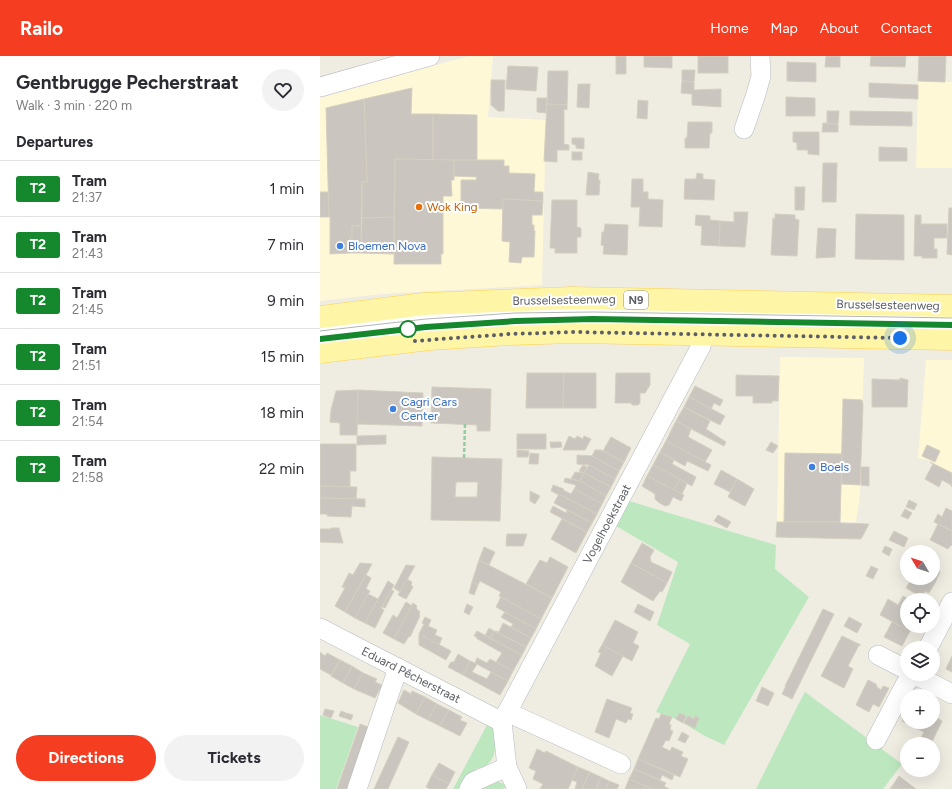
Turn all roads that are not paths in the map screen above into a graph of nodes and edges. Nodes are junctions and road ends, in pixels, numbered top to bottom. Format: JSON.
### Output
{"nodes":[{"id":1,"x":430,"y":56,"type":"edge"},
{"id":2,"x":760,"y":56,"type":"edge"},
{"id":3,"x":400,"y":60,"type":"edge"},
{"id":4,"x":320,"y":87,"type":"edge"},
{"id":5,"x":744,"y":129,"type":"dead end"},
{"id":6,"x":952,"y":306,"type":"edge"},
{"id":7,"x":320,"y":317,"type":"edge"},
{"id":8,"x":952,"y":322,"type":"edge"},
{"id":9,"x":704,"y":334,"type":"junction"},
{"id":10,"x":320,"y":335,"type":"edge"},
{"id":11,"x":952,"y":339,"type":"edge"},
{"id":12,"x":320,"y":352,"type":"edge"},
{"id":13,"x":952,"y":602,"type":"edge"},
{"id":14,"x":320,"y":628,"type":"edge"},
{"id":15,"x":932,"y":641,"type":"edge"},
{"id":16,"x":878,"y":655,"type":"dead end"},
{"id":17,"x":900,"y":666,"type":"edge"},
{"id":18,"x":398,"y":668,"type":"junction"},
{"id":19,"x":908,"y":681,"type":"edge"},
{"id":20,"x":927,"y":681,"type":"edge"},
{"id":21,"x":952,"y":694,"type":"edge"},
{"id":22,"x":505,"y":717,"type":"junction"},
{"id":23,"x":876,"y":740,"type":"dead end"},
{"id":24,"x":621,"y":764,"type":"dead end"},
{"id":25,"x":507,"y":767,"type":"junction"},
{"id":26,"x":356,"y":789,"type":"edge"},
{"id":27,"x":469,"y":789,"type":"edge"},
{"id":28,"x":517,"y":789,"type":"edge"}],
"edges":[{"from":1,"to":3,"type":"street"},
{"from":2,"to":5,"type":"street"},
{"from":3,"to":4,"type":"street"},
{"from":6,"to":7,"type":"main road","name":"Brusselsesteenweg","number":"N9"},
{"from":8,"to":10,"type":"street"},
{"from":9,"to":11,"type":"main road"},
{"from":9,"to":12,"type":"main road"},
{"from":9,"to":22,"type":"street","name":"Vogelhoekstraat"},
{"from":13,"to":15,"type":"street"},
{"from":14,"to":18,"type":"street","name":"Eduard Pêcherstraat"},
{"from":16,"to":17,"type":"street"},
{"from":18,"to":22,"type":"street","name":"Eduard Pêcherstraat"},
{"from":18,"to":26,"type":"street"},
{"from":19,"to":23,"type":"street"},
{"from":20,"to":21,"type":"street"},
{"from":22,"to":24,"type":"street"},
{"from":22,"to":25,"type":"street"},
{"from":25,"to":27,"type":"street"},
{"from":25,"to":28,"type":"street"}]}
